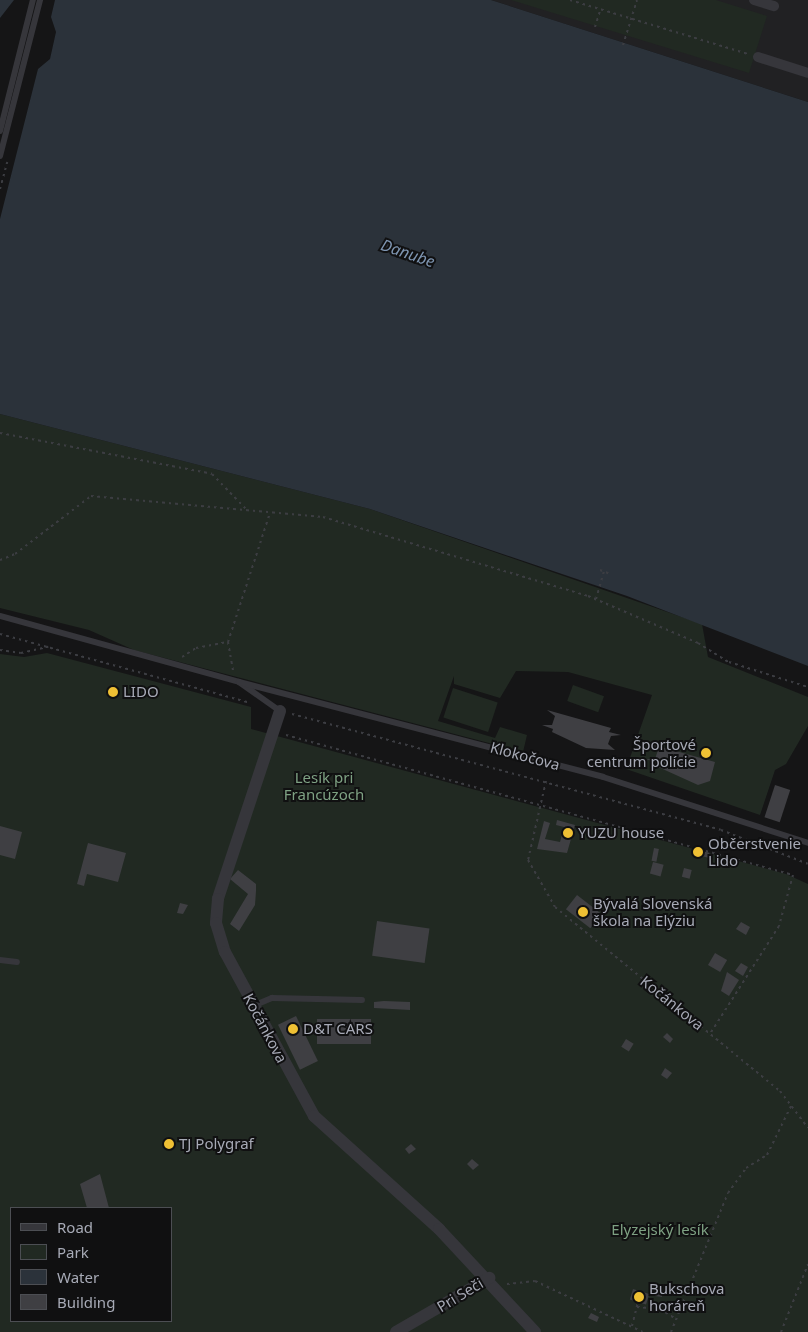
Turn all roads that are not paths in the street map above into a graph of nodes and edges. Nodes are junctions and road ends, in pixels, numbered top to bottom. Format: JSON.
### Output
{"nodes":[{"id":1,"x":33,"y":0,"type":"edge"},
{"id":2,"x":40,"y":0,"type":"edge"},
{"id":3,"x":754,"y":0,"type":"edge"},
{"id":4,"x":774,"y":6,"type":"dead end"},
{"id":5,"x":758,"y":57,"type":"road end"},
{"id":6,"x":808,"y":73,"type":"edge"},
{"id":7,"x":0,"y":131,"type":"edge"},
{"id":8,"x":0,"y":156,"type":"edge"},
{"id":9,"x":0,"y":616,"type":"edge"},
{"id":10,"x":237,"y":681,"type":"junction"},
{"id":11,"x":280,"y":711,"type":"joint"},
{"id":12,"x":808,"y":843,"type":"edge"},
{"id":13,"x":0,"y":960,"type":"edge"},
{"id":14,"x":17,"y":962,"type":"dead end"},
{"id":15,"x":362,"y":1000,"type":"dead end"},
{"id":16,"x":253,"y":1006,"type":"junction"},
{"id":17,"x":492,"y":1282,"type":"junction"},
{"id":18,"x":396,"y":1332,"type":"edge"},
{"id":19,"x":535,"y":1332,"type":"edge"}],
"edges":[{"from":1,"to":7,"type":"lane"},
{"from":2,"to":8,"type":"lane"},
{"from":3,"to":4,"type":"street"},
{"from":5,"to":6,"type":"street"},
{"from":9,"to":10,"type":"lane","name":"Klokočova"},
{"from":10,"to":11,"type":"lane"},
{"from":10,"to":12,"type":"lane","name":"Klokočova"},
{"from":11,"to":16,"type":"street","name":"Kočánkova"},
{"from":13,"to":14,"type":"lane"},
{"from":15,"to":16,"type":"lane"},
{"from":16,"to":17,"type":"street","name":"Kočánkova"},
{"from":17,"to":18,"type":"street","name":"Pri Seči"},
{"from":17,"to":19,"type":"street","name":"Pri Seči"}]}
